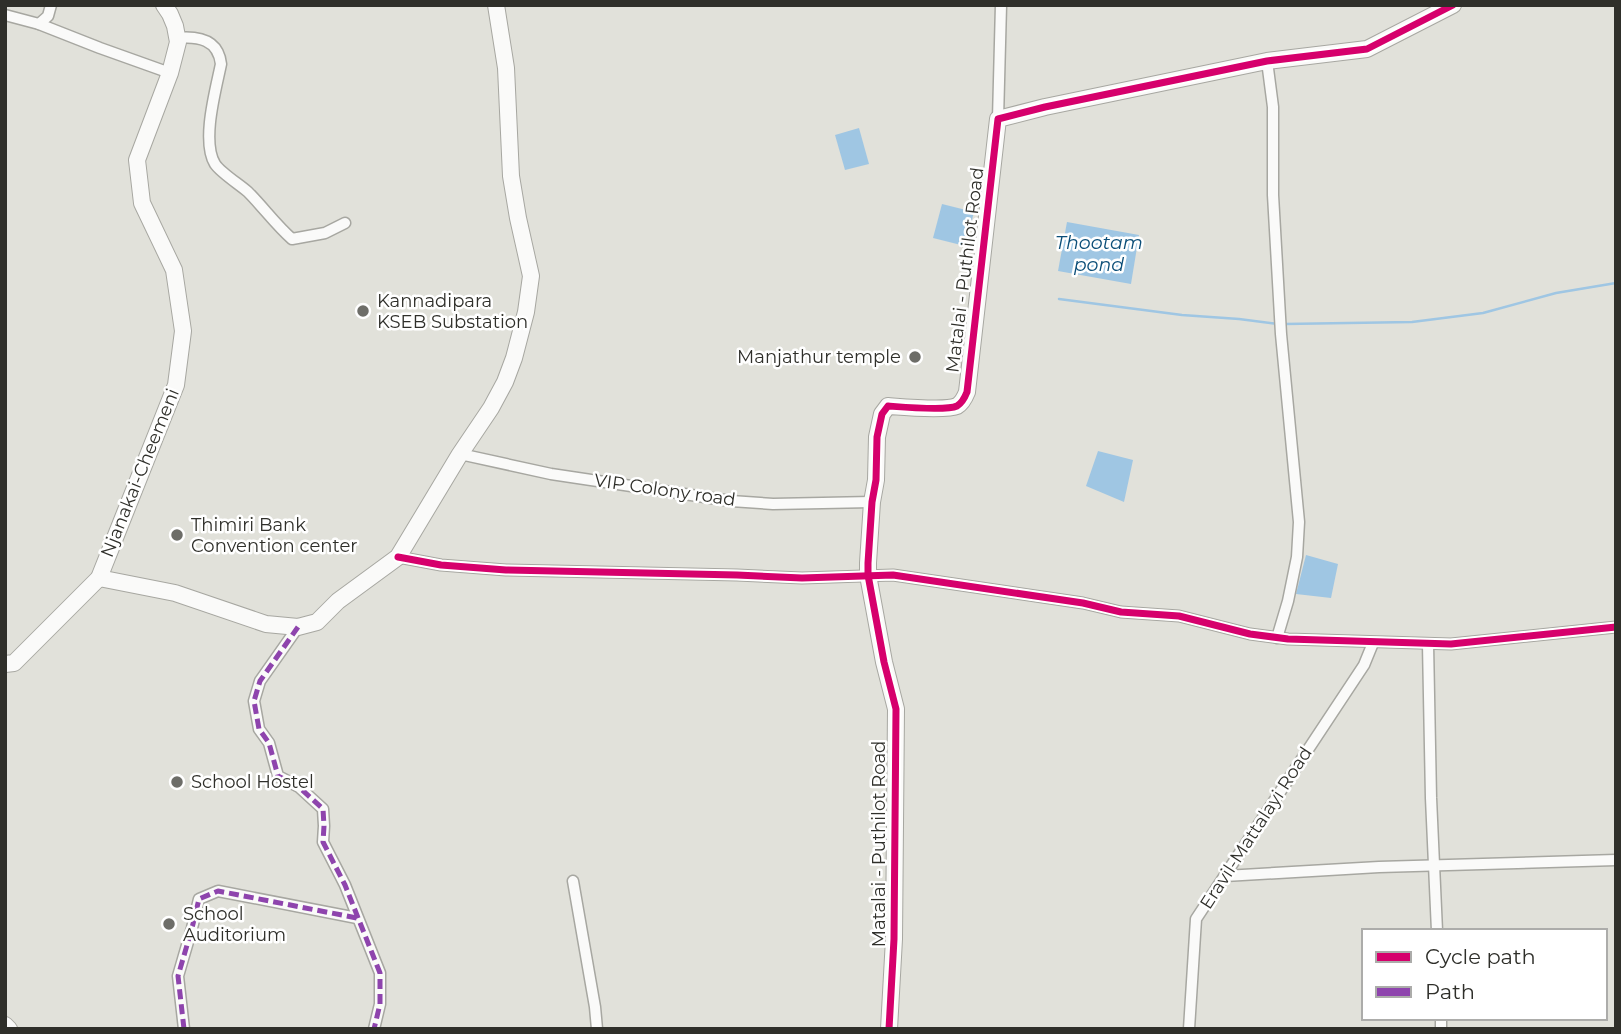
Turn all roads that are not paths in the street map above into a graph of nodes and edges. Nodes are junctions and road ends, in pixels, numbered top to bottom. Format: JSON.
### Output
{"nodes":[{"id":1,"x":51,"y":5,"type":"edge"},
{"id":2,"x":164,"y":5,"type":"edge"},
{"id":3,"x":496,"y":5,"type":"edge"},
{"id":4,"x":1001,"y":5,"type":"edge"},
{"id":5,"x":1453,"y":5,"type":"edge"},
{"id":6,"x":5,"y":15,"type":"edge"},
{"id":7,"x":39,"y":24,"type":"junction"},
{"id":8,"x":177,"y":38,"type":"junction"},
{"id":9,"x":1267,"y":61,"type":"junction"},
{"id":10,"x":170,"y":73,"type":"junction"},
{"id":11,"x":998,"y":119,"type":"junction"},
{"id":12,"x":345,"y":223,"type":"dead end"},
{"id":13,"x":460,"y":454,"type":"junction"},
{"id":14,"x":872,"y":502,"type":"junction"},
{"id":15,"x":398,"y":557,"type":"junction"},
{"id":16,"x":868,"y":575,"type":"junction"},
{"id":17,"x":99,"y":578,"type":"junction"},
{"id":18,"x":298,"y":627,"type":"junction"},
{"id":19,"x":1616,"y":627,"type":"edge"},
{"id":20,"x":1278,"y":638,"type":"junction"},
{"id":21,"x":1373,"y":643,"type":"junction"},
{"id":22,"x":1428,"y":644,"type":"junction"},
{"id":23,"x":5,"y":664,"type":"edge"},
{"id":24,"x":1616,"y":860,"type":"edge"},
{"id":25,"x":1435,"y":866,"type":"junction"},
{"id":26,"x":1225,"y":876,"type":"junction"},
{"id":27,"x":573,"y":881,"type":"dead end"},
{"id":28,"x":357,"y":918,"type":"junction"},
{"id":29,"x":1437,"y":929,"type":"edge"},
{"id":30,"x":5,"y":1025,"type":"edge"},
{"id":31,"x":9,"y":1029,"type":"edge"},
{"id":32,"x":184,"y":1029,"type":"edge"},
{"id":33,"x":374,"y":1029,"type":"edge"},
{"id":34,"x":597,"y":1029,"type":"edge"},
{"id":35,"x":889,"y":1029,"type":"edge"},
{"id":36,"x":1189,"y":1029,"type":"edge"}],
"edges":[{"from":1,"to":7,"type":"street"},
{"from":2,"to":8,"type":"street"},
{"from":3,"to":13,"type":"street"},
{"from":4,"to":11,"type":"street"},
{"from":5,"to":9,"type":"street"},
{"from":6,"to":7,"type":"street"},
{"from":7,"to":10,"type":"street"},
{"from":8,"to":10,"type":"street","name":"Njanakai-Cheemeni"},
{"from":8,"to":12,"type":"street"},
{"from":9,"to":11,"type":"street"},
{"from":9,"to":20,"type":"street"},
{"from":10,"to":17,"type":"street","name":"Njanakai-Cheemeni"},
{"from":11,"to":14,"type":"street","name":"Matalai - Puthilot Road"},
{"from":13,"to":14,"type":"street","name":"VIP Colony road"},
{"from":13,"to":15,"type":"street"},
{"from":14,"to":16,"type":"street","name":"Matalai - Puthilot Road"},
{"from":15,"to":16,"type":"street"},
{"from":15,"to":18,"type":"street"},
{"from":16,"to":20,"type":"street"},
{"from":16,"to":35,"type":"street","name":"Matalai - Puthilot Road"},
{"from":17,"to":18,"type":"street"},
{"from":17,"to":23,"type":"street","name":"Njanakai-Cheemeni"},
{"from":18,"to":28,"type":"street"},
{"from":19,"to":22,"type":"street"},
{"from":20,"to":21,"type":"street"},
{"from":21,"to":22,"type":"street"},
{"from":21,"to":26,"type":"street","name":"Eravil-Mattalayi Road"},
{"from":22,"to":25,"type":"street"},
{"from":24,"to":25,"type":"street"},
{"from":25,"to":26,"type":"street"},
{"from":25,"to":29,"type":"street"},
{"from":26,"to":36,"type":"street","name":"Eravil-Mattalayi Road"},
{"from":27,"to":34,"type":"street"},
{"from":28,"to":32,"type":"street"},
{"from":28,"to":33,"type":"street"},
{"from":30,"to":31,"type":"street"}]}
